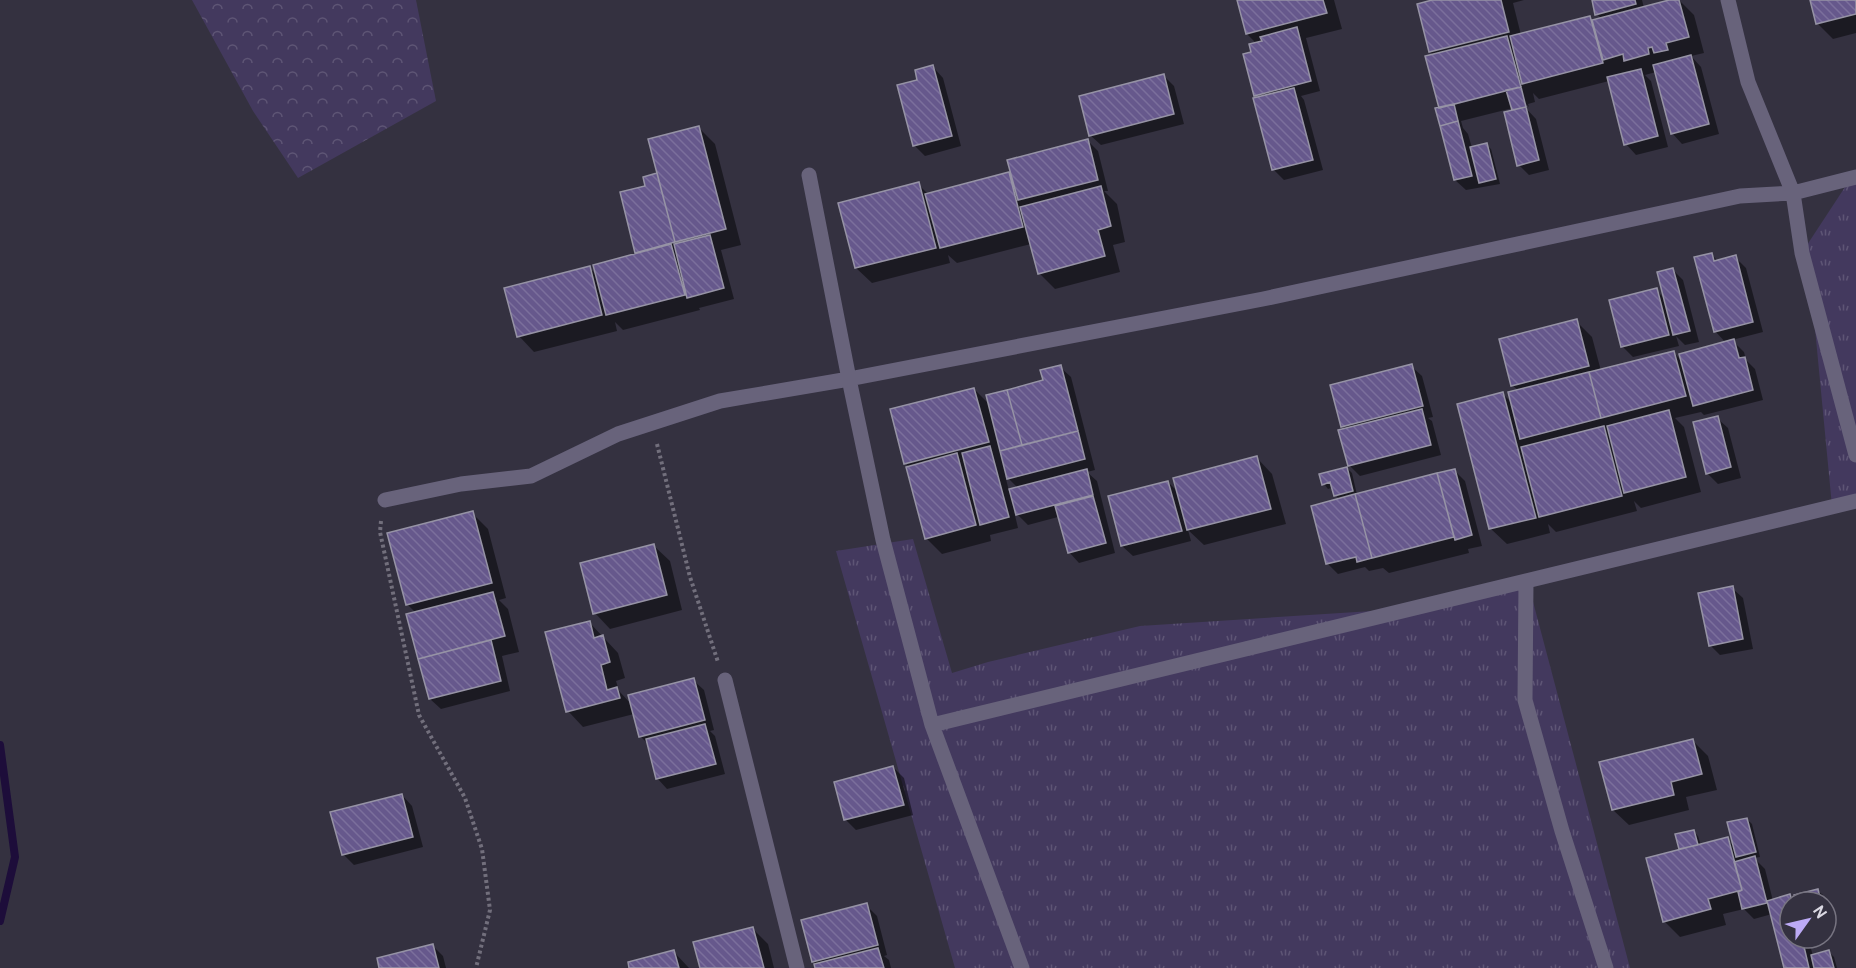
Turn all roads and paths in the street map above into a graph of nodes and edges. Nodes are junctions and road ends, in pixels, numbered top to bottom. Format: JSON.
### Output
{"nodes":[{"id":1,"x":1728,"y":0,"type":"edge"},
{"id":2,"x":809,"y":175,"type":"dead end"},
{"id":3,"x":1856,"y":177,"type":"edge"},
{"id":4,"x":1793,"y":193,"type":"junction"},
{"id":5,"x":849,"y":379,"type":"junction"},
{"id":6,"x":651,"y":423,"type":"junction"},
{"id":7,"x":1856,"y":455,"type":"edge"},
{"id":8,"x":385,"y":500,"type":"joint"},
{"id":9,"x":1856,"y":501,"type":"edge"},
{"id":10,"x":1526,"y":582,"type":"junction"},
{"id":11,"x":724,"y":680,"type":"joint"},
{"id":12,"x":932,"y":725,"type":"junction"},
{"id":13,"x":476,"y":968,"type":"edge"},
{"id":14,"x":797,"y":968,"type":"edge"},
{"id":15,"x":1022,"y":968,"type":"edge"},
{"id":16,"x":1606,"y":968,"type":"edge"}],
"edges":[{"from":1,"to":4,"type":"street"},
{"from":2,"to":5,"type":"street"},
{"from":3,"to":4,"type":"street"},
{"from":4,"to":5,"type":"street"},
{"from":4,"to":7,"type":"street"},
{"from":5,"to":6,"type":"street"},
{"from":5,"to":12,"type":"street"},
{"from":6,"to":8,"type":"street"},
{"from":6,"to":11,"type":"path"},
{"from":8,"to":13,"type":"path"},
{"from":9,"to":10,"type":"street"},
{"from":10,"to":12,"type":"street"},
{"from":10,"to":16,"type":"street"},
{"from":11,"to":14,"type":"street"},
{"from":12,"to":15,"type":"street"}]}
